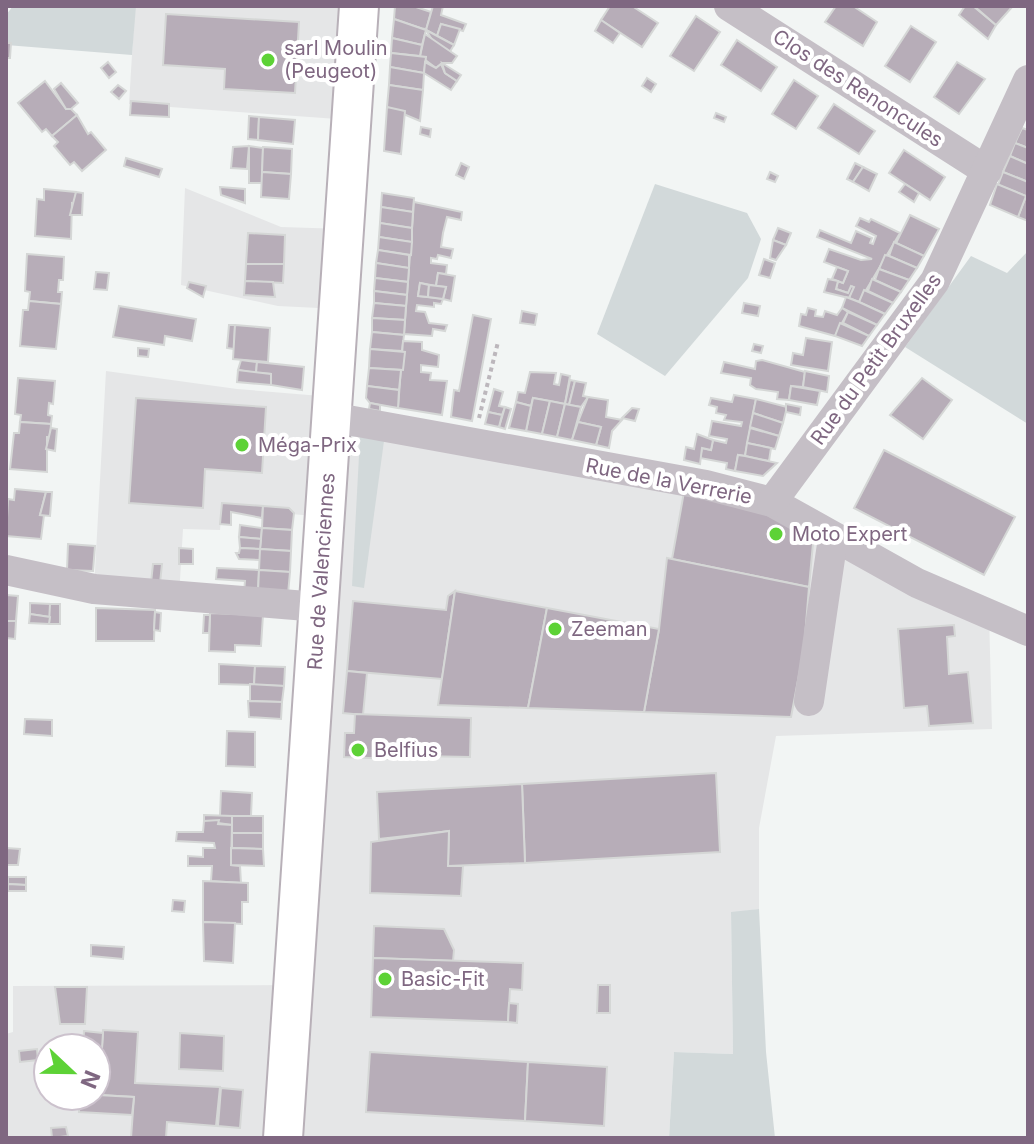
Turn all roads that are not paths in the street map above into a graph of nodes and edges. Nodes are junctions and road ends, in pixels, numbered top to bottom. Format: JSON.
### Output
{"nodes":[{"id":1,"x":359,"y":6,"type":"edge"},
{"id":2,"x":729,"y":6,"type":"edge"},
{"id":3,"x":1028,"y":80,"type":"edge"},
{"id":4,"x":987,"y":171,"type":"junction"},
{"id":5,"x":331,"y":417,"type":"junction"},
{"id":6,"x":772,"y":502,"type":"junction"},
{"id":7,"x":833,"y":538,"type":"junction"},
{"id":8,"x":6,"y":570,"type":"edge"},
{"id":9,"x":319,"y":607,"type":"junction"},
{"id":10,"x":1028,"y":631,"type":"edge"},
{"id":11,"x":809,"y":701,"type":"dead end"},
{"id":12,"x":283,"y":1138,"type":"edge"}],
"edges":[{"from":1,"to":5,"type":"main road","name":"Rue de Valenciennes"},
{"from":2,"to":4,"type":"street","name":"Clos des Renoncules"},
{"from":3,"to":4,"type":"street","name":"Rue du Petit Bruxelles"},
{"from":4,"to":6,"type":"street","name":"Rue du Petit Bruxelles"},
{"from":5,"to":6,"type":"street","name":"Rue de la Verrerie"},
{"from":5,"to":9,"type":"main road","name":"Rue de Valenciennes"},
{"from":6,"to":7,"type":"street","name":"Rue de la Verrerie"},
{"from":7,"to":10,"type":"street","name":"Rue de la Verrerie"},
{"from":7,"to":11,"type":"street"},
{"from":8,"to":9,"type":"street"},
{"from":9,"to":12,"type":"main road","name":"Rue de Valenciennes"}]}
